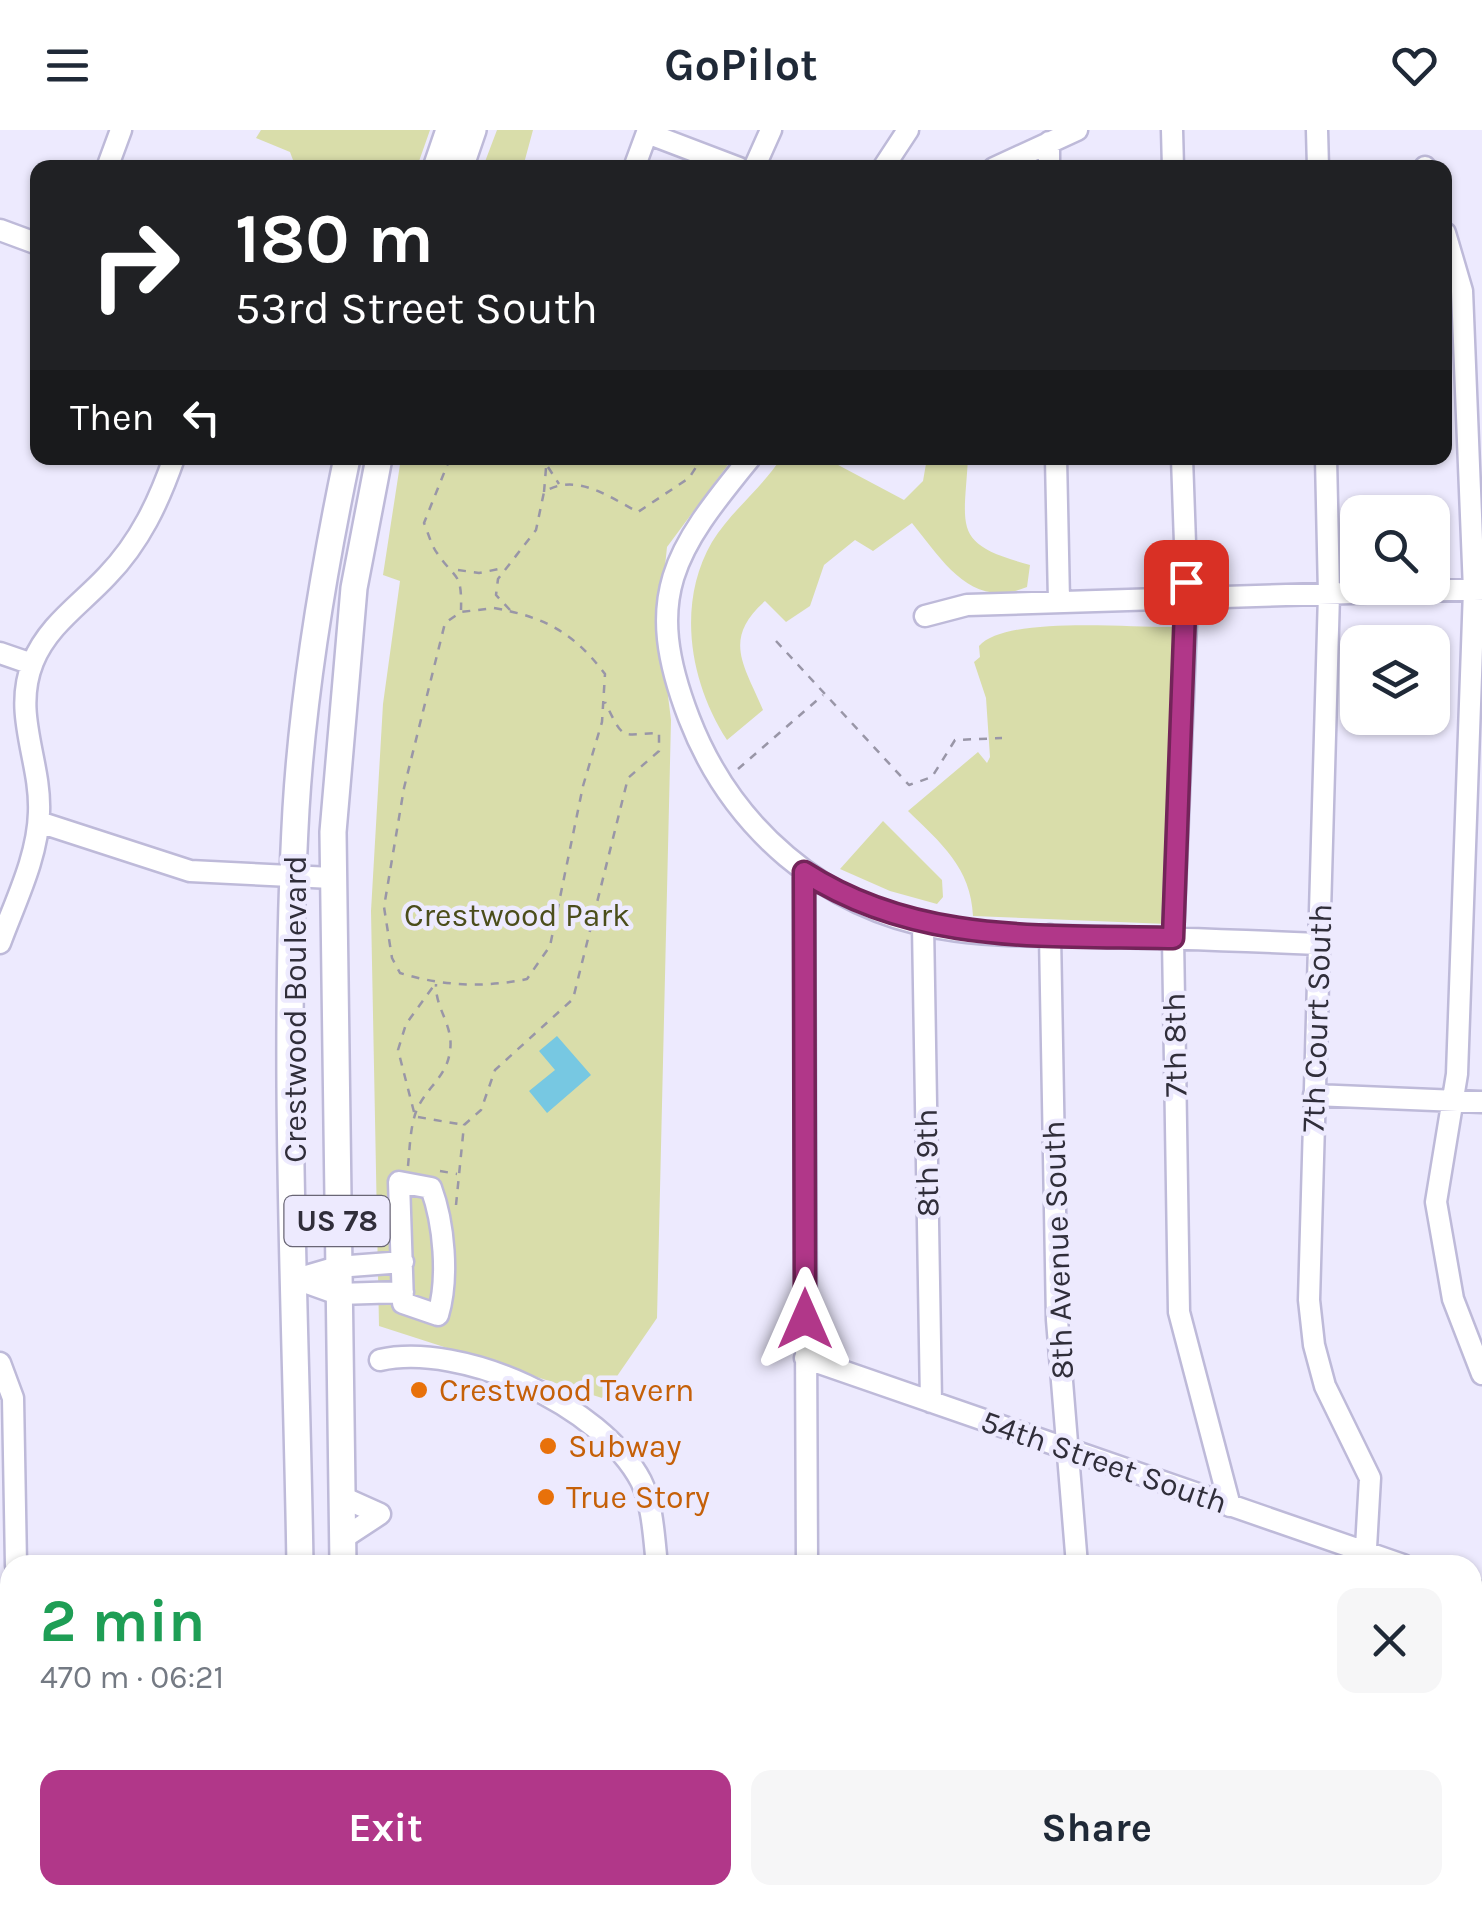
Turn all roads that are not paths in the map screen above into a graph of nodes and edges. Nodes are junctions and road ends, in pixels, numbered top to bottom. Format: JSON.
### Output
{"nodes":[{"id":1,"x":121,"y":130,"type":"edge"},
{"id":2,"x":449,"y":130,"type":"edge"},
{"id":3,"x":472,"y":130,"type":"edge"},
{"id":4,"x":771,"y":130,"type":"edge"},
{"id":5,"x":908,"y":130,"type":"edge"},
{"id":6,"x":1077,"y":130,"type":"edge"},
{"id":7,"x":1172,"y":130,"type":"edge"},
{"id":8,"x":1317,"y":130,"type":"edge"},
{"id":9,"x":648,"y":131,"type":"edge"},
{"id":10,"x":1048,"y":142,"type":"junction"},
{"id":11,"x":110,"y":160,"type":"edge"},
{"id":12,"x":439,"y":160,"type":"edge"},
{"id":13,"x":463,"y":160,"type":"edge"},
{"id":14,"x":637,"y":160,"type":"edge"},
{"id":15,"x":720,"y":160,"type":"edge"},
{"id":16,"x":758,"y":160,"type":"edge"},
{"id":17,"x":888,"y":160,"type":"edge"},
{"id":18,"x":1011,"y":160,"type":"edge"},
{"id":19,"x":1049,"y":160,"type":"edge"},
{"id":20,"x":1173,"y":160,"type":"edge"},
{"id":21,"x":1318,"y":160,"type":"edge"},
{"id":22,"x":0,"y":230,"type":"edge"},
{"id":23,"x":30,"y":241,"type":"edge"},
{"id":24,"x":1452,"y":257,"type":"edge"},
{"id":25,"x":171,"y":465,"type":"edge"},
{"id":26,"x":346,"y":465,"type":"edge"},
{"id":27,"x":378,"y":465,"type":"edge"},
{"id":28,"x":745,"y":465,"type":"edge"},
{"id":29,"x":1056,"y":465,"type":"edge"},
{"id":30,"x":1182,"y":465,"type":"edge"},
{"id":31,"x":1326,"y":465,"type":"edge"},
{"id":32,"x":1478,"y":590,"type":"edge"},
{"id":33,"x":1329,"y":594,"type":"junction"},
{"id":34,"x":1187,"y":600,"type":"junction"},
{"id":35,"x":1059,"y":602,"type":"junction"},
{"id":36,"x":925,"y":616,"type":"dead end"},
{"id":37,"x":0,"y":653,"type":"edge"},
{"id":38,"x":32,"y":664,"type":"junction"},
{"id":39,"x":39,"y":822,"type":"junction"},
{"id":40,"x":804,"y":872,"type":"junction"},
{"id":41,"x":294,"y":876,"type":"junction"},
{"id":42,"x":332,"y":878,"type":"junction"},
{"id":43,"x":923,"y":925,"type":"junction"},
{"id":44,"x":1050,"y":935,"type":"junction"},
{"id":45,"x":1173,"y":938,"type":"junction"},
{"id":46,"x":0,"y":943,"type":"edge"},
{"id":47,"x":1319,"y":944,"type":"junction"},
{"id":48,"x":1314,"y":1096,"type":"junction"},
{"id":49,"x":1450,"y":1102,"type":"junction"},
{"id":50,"x":1482,"y":1102,"type":"edge"},
{"id":51,"x":402,"y":1262,"type":"junction"},
{"id":52,"x":338,"y":1268,"type":"junction"},
{"id":53,"x":296,"y":1279,"type":"junction"},
{"id":54,"x":403,"y":1292,"type":"junction"},
{"id":55,"x":338,"y":1294,"type":"junction"},
{"id":56,"x":805,"y":1358,"type":"junction"},
{"id":57,"x":380,"y":1360,"type":"dead end"},
{"id":58,"x":0,"y":1363,"type":"edge"},
{"id":59,"x":1482,"y":1374,"type":"edge"},
{"id":60,"x":931,"y":1402,"type":"junction"},
{"id":61,"x":1067,"y":1449,"type":"junction"},
{"id":62,"x":342,"y":1497,"type":"junction"},
{"id":63,"x":1230,"y":1506,"type":"junction"},
{"id":64,"x":343,"y":1552,"type":"edge"},
{"id":65,"x":16,"y":1555,"type":"edge"},
{"id":66,"x":300,"y":1555,"type":"edge"},
{"id":67,"x":654,"y":1555,"type":"edge"},
{"id":68,"x":808,"y":1555,"type":"edge"},
{"id":69,"x":1076,"y":1555,"type":"edge"},
{"id":70,"x":1356,"y":1555,"type":"edge"},
{"id":71,"x":1366,"y":1555,"type":"edge"}],
"edges":[{"from":1,"to":11,"type":"street"},
{"from":2,"to":12,"type":"main road"},
{"from":3,"to":13,"type":"main road"},
{"from":4,"to":16,"type":"street"},
{"from":5,"to":17,"type":"street"},
{"from":6,"to":10,"type":"street"},
{"from":7,"to":20,"type":"street"},
{"from":8,"to":21,"type":"street"},
{"from":9,"to":14,"type":"street"},
{"from":9,"to":15,"type":"street"},
{"from":10,"to":18,"type":"street"},
{"from":10,"to":19,"type":"street"},
{"from":22,"to":23,"type":"street"},
{"from":24,"to":32,"type":"street"},
{"from":25,"to":38,"type":"street"},
{"from":26,"to":41,"type":"main road","name":"Crestwood Boulevard","number":"US 78"},
{"from":27,"to":42,"type":"main road","name":"Crestwood Boulevard","number":"US 78"},
{"from":28,"to":40,"type":"street"},
{"from":29,"to":35,"type":"street"},
{"from":30,"to":34,"type":"street","name":"7th 8th"},
{"from":31,"to":33,"type":"street","name":"7th Court South"},
{"from":32,"to":33,"type":"street"},
{"from":32,"to":49,"type":"street"},
{"from":33,"to":34,"type":"street"},
{"from":33,"to":47,"type":"street","name":"7th Court South"},
{"from":34,"to":35,"type":"street"},
{"from":34,"to":45,"type":"street","name":"7th 8th"},
{"from":35,"to":36,"type":"street"},
{"from":37,"to":38,"type":"street"},
{"from":38,"to":39,"type":"street"},
{"from":39,"to":41,"type":"street"},
{"from":39,"to":46,"type":"street"},
{"from":40,"to":43,"type":"street"},
{"from":40,"to":56,"type":"street"},
{"from":41,"to":42,"type":"street"},
{"from":41,"to":53,"type":"main road","name":"Crestwood Boulevard","number":"US 78"},
{"from":42,"to":52,"type":"main road","name":"Crestwood Boulevard","number":"US 78"},
{"from":43,"to":44,"type":"street"},
{"from":43,"to":60,"type":"street","name":"8th 9th"},
{"from":44,"to":45,"type":"street"},
{"from":44,"to":61,"type":"street","name":"8th Avenue South"},
{"from":45,"to":47,"type":"street"},
{"from":45,"to":63,"type":"street","name":"7th 8th"},
{"from":47,"to":48,"type":"street","name":"7th Court South"},
{"from":48,"to":49,"type":"street"},
{"from":48,"to":71,"type":"street","name":"7th Court South"},
{"from":49,"to":50,"type":"street"},
{"from":49,"to":59,"type":"street"},
{"from":51,"to":52,"type":"street"},
{"from":51,"to":54,"type":"street"},
{"from":51,"to":54,"type":"street"},
{"from":52,"to":53,"type":"street"},
{"from":52,"to":55,"type":"main road","name":"Crestwood Boulevard","number":"US 78"},
{"from":53,"to":55,"type":"street"},
{"from":53,"to":66,"type":"main road","name":"Crestwood Boulevard","number":"US 78"},
{"from":54,"to":55,"type":"street"},
{"from":55,"to":62,"type":"main road","name":"Crestwood Boulevard","number":"US 78"},
{"from":56,"to":60,"type":"street","name":"54th Street South"},
{"from":56,"to":68,"type":"street"},
{"from":57,"to":67,"type":"street"},
{"from":58,"to":65,"type":"street"},
{"from":60,"to":61,"type":"street","name":"54th Street South"},
{"from":61,"to":63,"type":"street","name":"54th Street South"},
{"from":61,"to":69,"type":"street","name":"8th Avenue South"},
{"from":62,"to":64,"type":"main road","name":"Crestwood Boulevard","number":"US 78"},
{"from":62,"to":64,"type":"street"},
{"from":63,"to":70,"type":"street","name":"54th Street South"}]}
